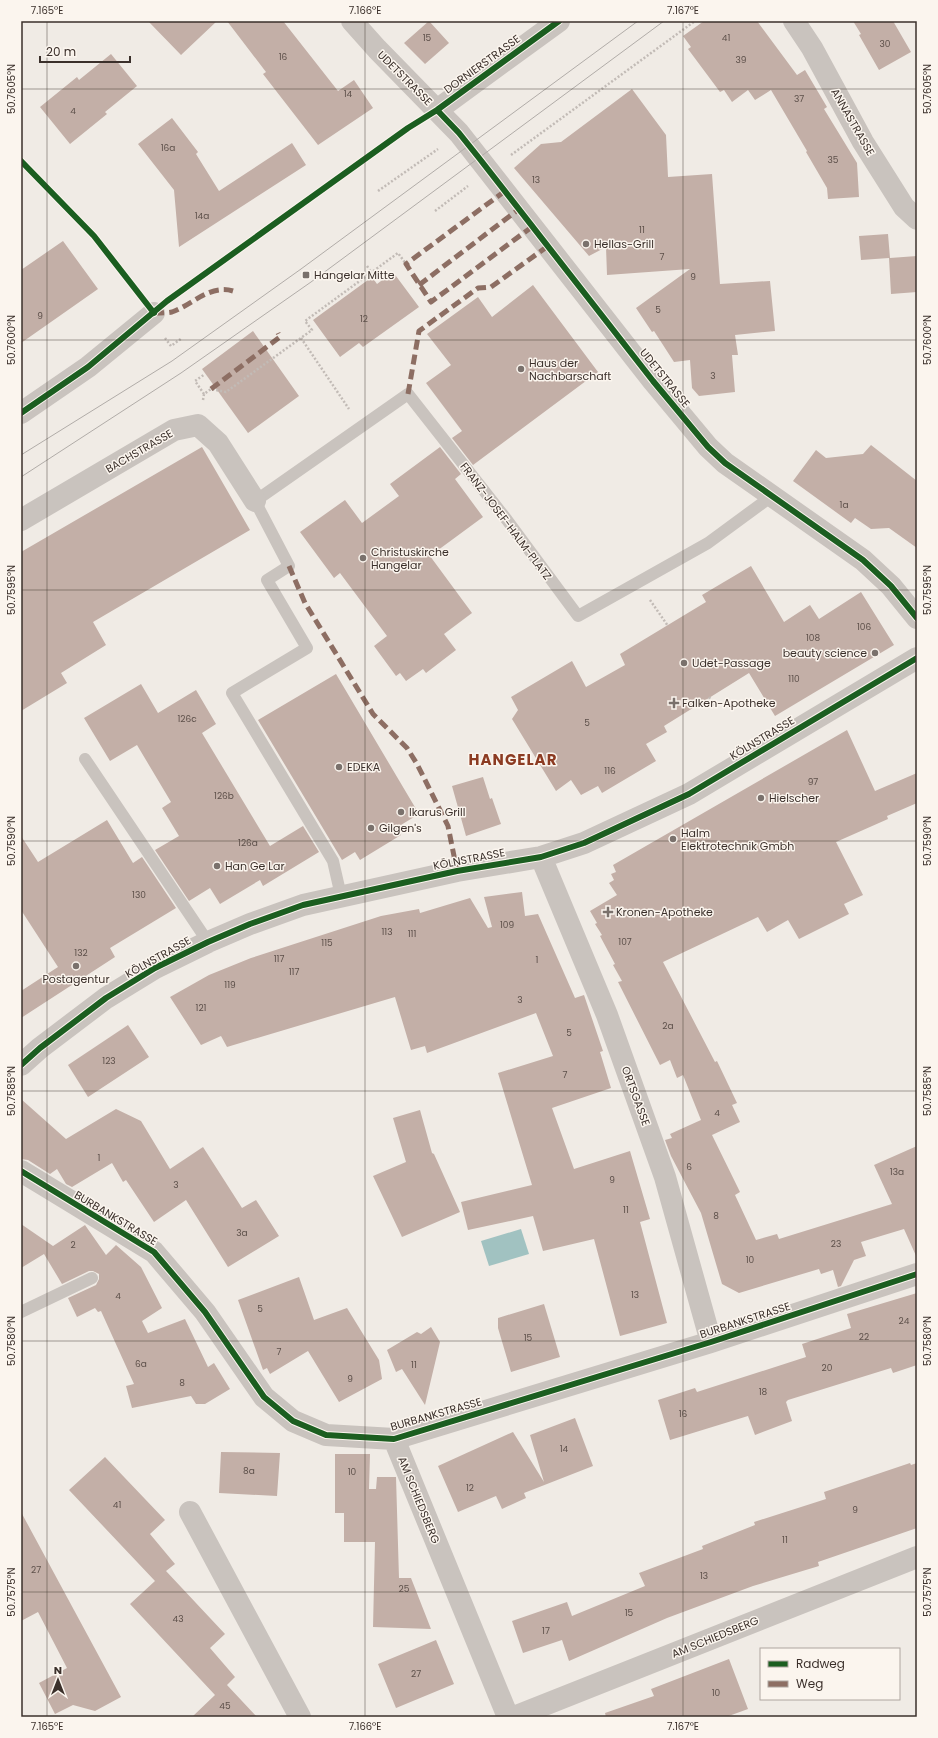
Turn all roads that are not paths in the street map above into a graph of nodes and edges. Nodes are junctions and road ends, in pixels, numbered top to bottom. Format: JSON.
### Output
{"nodes":[{"id":1,"x":352,"y":21,"type":"edge"},
{"id":2,"x":559,"y":21,"type":"edge"},
{"id":3,"x":794,"y":21,"type":"edge"},
{"id":4,"x":437,"y":110,"type":"junction"},
{"id":5,"x":917,"y":219,"type":"edge"},
{"id":6,"x":154,"y":313,"type":"dead end"},
{"id":7,"x":21,"y":413,"type":"edge"},
{"id":8,"x":772,"y":496,"type":"junction"},
{"id":9,"x":255,"y":501,"type":"junction"},
{"id":10,"x":21,"y":520,"type":"edge"},
{"id":11,"x":917,"y":618,"type":"edge"},
{"id":12,"x":917,"y":658,"type":"edge"},
{"id":13,"x":85,"y":759,"type":"dead end"},
{"id":14,"x":541,"y":857,"type":"junction"},
{"id":15,"x":341,"y":896,"type":"junction"},
{"id":16,"x":208,"y":942,"type":"junction"},
{"id":17,"x":21,"y":1065,"type":"edge"},
{"id":18,"x":21,"y":1172,"type":"edge"},
{"id":19,"x":917,"y":1274,"type":"edge"},
{"id":20,"x":92,"y":1278,"type":"dead end"},
{"id":21,"x":21,"y":1312,"type":"edge"},
{"id":22,"x":711,"y":1342,"type":"junction"},
{"id":23,"x":394,"y":1438,"type":"junction"},
{"id":24,"x":190,"y":1512,"type":"dead end"},
{"id":25,"x":917,"y":1557,"type":"edge"},
{"id":26,"x":300,"y":1717,"type":"edge"},
{"id":27,"x":508,"y":1717,"type":"edge"},
{"id":28,"x":514,"y":1717,"type":"edge"}],
"edges":[{"from":1,"to":4,"type":"street","name":"UDETSTRASSE"},
{"from":2,"to":4,"type":"street","name":"DORNIERSTRASSE"},
{"from":3,"to":5,"type":"street","name":"ANNASTRASSE"},
{"from":4,"to":8,"type":"street","name":"UDETSTRASSE"},
{"from":6,"to":7,"type":"street"},
{"from":8,"to":9,"type":"lane","name":"FRANZ-JOSEF-HALM-PLATZ"},
{"from":8,"to":11,"type":"street","name":"UDETSTRASSE"},
{"from":9,"to":10,"type":"street","name":"BACHSTRASSE"},
{"from":9,"to":15,"type":"lane"},
{"from":12,"to":14,"type":"street","name":"KÖLNSTRASSE"},
{"from":13,"to":16,"type":"lane"},
{"from":14,"to":15,"type":"street","name":"KÖLNSTRASSE"},
{"from":14,"to":22,"type":"street","name":"ORTSGASSE"},
{"from":15,"to":16,"type":"street","name":"KÖLNSTRASSE"},
{"from":16,"to":17,"type":"street","name":"KÖLNSTRASSE"},
{"from":18,"to":23,"type":"street","name":"BURBANKSTRASSE"},
{"from":19,"to":22,"type":"street","name":"BURBANKSTRASSE"},
{"from":20,"to":21,"type":"lane"},
{"from":22,"to":23,"type":"street","name":"BURBANKSTRASSE"},
{"from":23,"to":27,"type":"street","name":"AM SCHIEDSBERG"},
{"from":24,"to":26,"type":"street"},
{"from":25,"to":28,"type":"street","name":"AM SCHIEDSBERG"}]}
